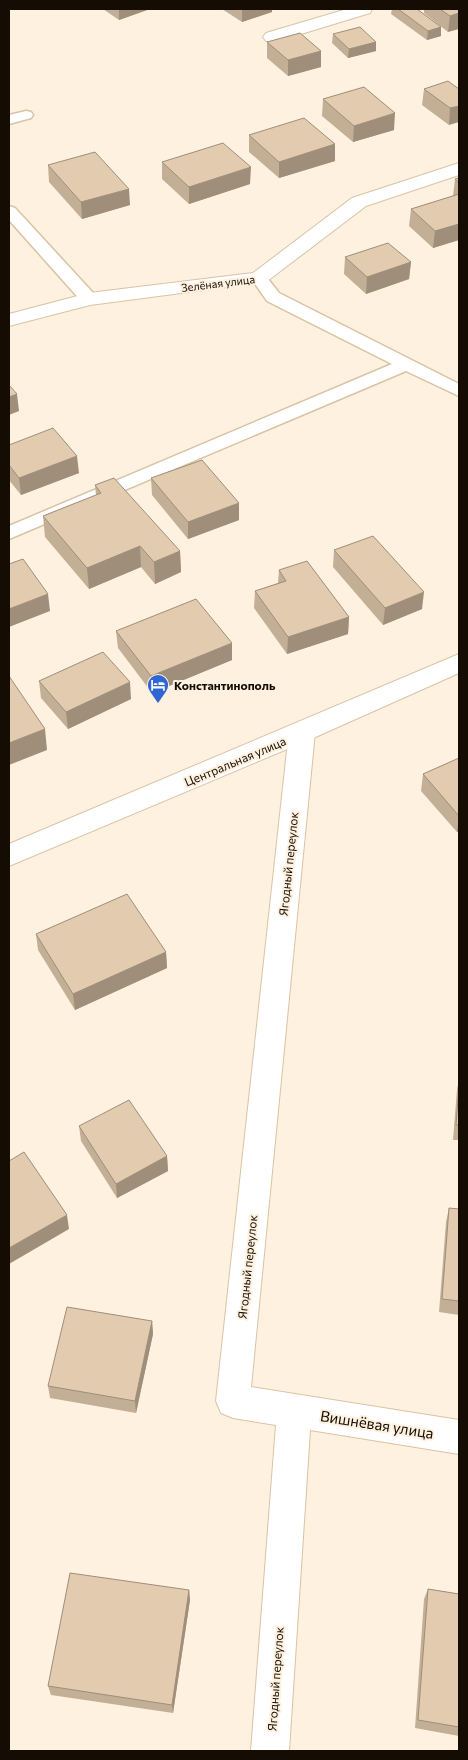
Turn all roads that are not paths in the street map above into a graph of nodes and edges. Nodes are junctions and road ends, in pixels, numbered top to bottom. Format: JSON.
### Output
{"nodes":[{"id":1,"x":364,"y":9,"type":"edge"},
{"id":2,"x":272,"y":37,"type":"dead end"},
{"id":3,"x":26,"y":115,"type":"dead end"},
{"id":4,"x":9,"y":120,"type":"edge"},
{"id":5,"x":459,"y":169,"type":"edge"},
{"id":6,"x":9,"y":211,"type":"edge"},
{"id":7,"x":259,"y":278,"type":"junction"},
{"id":8,"x":89,"y":299,"type":"junction"},
{"id":9,"x":9,"y":320,"type":"edge"},
{"id":10,"x":407,"y":364,"type":"junction"},
{"id":11,"x":459,"y":390,"type":"edge"},
{"id":12,"x":9,"y":533,"type":"edge"},
{"id":13,"x":459,"y":663,"type":"edge"},
{"id":14,"x":302,"y":732,"type":"junction"},
{"id":15,"x":9,"y":856,"type":"edge"},
{"id":16,"x":294,"y":1411,"type":"junction"},
{"id":17,"x":459,"y":1437,"type":"edge"},
{"id":18,"x":270,"y":1751,"type":"edge"}],
"edges":[{"from":1,"to":2,"type":"street"},
{"from":3,"to":4,"type":"lane"},
{"from":5,"to":7,"type":"street","name":"Зелёная улица"},
{"from":6,"to":8,"type":"lane"},
{"from":7,"to":8,"type":"street","name":"Зелёная улица"},
{"from":7,"to":10,"type":"lane"},
{"from":8,"to":9,"type":"street","name":"Зелёная улица"},
{"from":10,"to":11,"type":"lane"},
{"from":10,"to":12,"type":"lane"},
{"from":13,"to":14,"type":"street","name":"Центральная улица"},
{"from":14,"to":15,"type":"street","name":"Центральная улица"},
{"from":14,"to":16,"type":"street","name":"Ягодный переулок"},
{"from":16,"to":17,"type":"street","name":"Вишнёвая улица"},
{"from":16,"to":18,"type":"street","name":"Ягодный переулок"}]}
